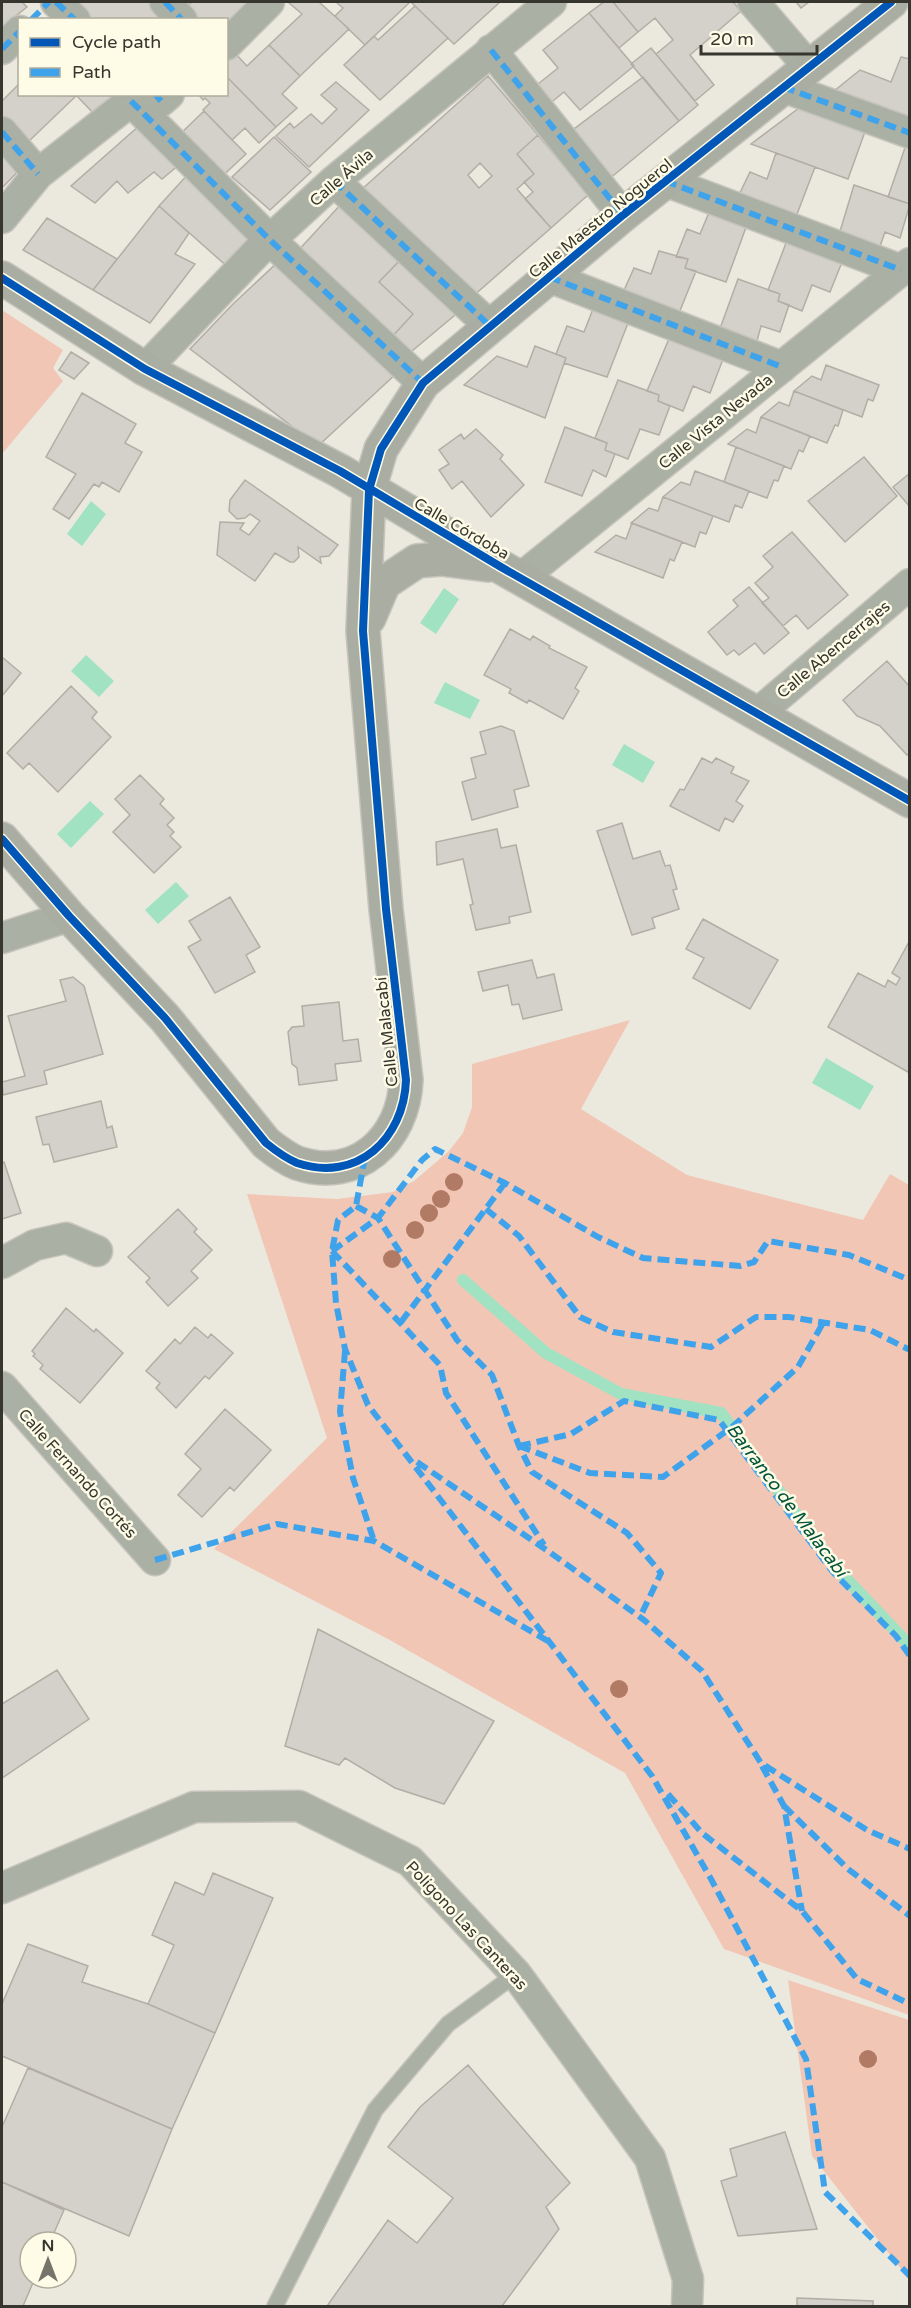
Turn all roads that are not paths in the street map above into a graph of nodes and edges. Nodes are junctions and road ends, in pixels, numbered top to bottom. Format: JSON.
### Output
{"nodes":[{"id":1,"x":49,"y":2,"type":"edge"},
{"id":2,"x":56,"y":2,"type":"edge"},
{"id":3,"x":165,"y":2,"type":"edge"},
{"id":4,"x":269,"y":2,"type":"edge"},
{"id":5,"x":551,"y":2,"type":"edge"},
{"id":6,"x":753,"y":2,"type":"edge"},
{"id":7,"x":891,"y":2,"type":"edge"},
{"id":8,"x":33,"y":18,"type":"edge"},
{"id":9,"x":73,"y":18,"type":"edge"},
{"id":10,"x":180,"y":18,"type":"edge"},
{"id":11,"x":18,"y":33,"type":"edge"},
{"id":12,"x":228,"y":43,"type":"edge"},
{"id":13,"x":2,"y":49,"type":"edge"},
{"id":14,"x":491,"y":50,"type":"junction"},
{"id":15,"x":808,"y":66,"type":"junction"},
{"id":16,"x":783,"y":87,"type":"junction"},
{"id":17,"x":154,"y":98,"type":"edge"},
{"id":18,"x":2,"y":132,"type":"edge"},
{"id":19,"x":909,"y":133,"type":"edge"},
{"id":20,"x":38,"y":174,"type":"junction"},
{"id":21,"x":334,"y":181,"type":"junction"},
{"id":22,"x":665,"y":181,"type":"junction"},
{"id":23,"x":623,"y":215,"type":"junction"},
{"id":24,"x":2,"y":218,"type":"edge"},
{"id":25,"x":270,"y":240,"type":"junction"},
{"id":26,"x":905,"y":266,"type":"edge"},
{"id":27,"x":549,"y":276,"type":"junction"},
{"id":28,"x":2,"y":278,"type":"edge"},
{"id":29,"x":490,"y":326,"type":"junction"},
{"id":30,"x":782,"y":367,"type":"junction"},
{"id":31,"x":145,"y":369,"type":"junction"},
{"id":32,"x":423,"y":383,"type":"junction"},
{"id":33,"x":369,"y":490,"type":"junction"},
{"id":34,"x":511,"y":572,"type":"junction"},
{"id":35,"x":909,"y":584,"type":"edge"},
{"id":36,"x":363,"y":630,"type":"junction"},
{"id":37,"x":757,"y":714,"type":"junction"},
{"id":38,"x":909,"y":801,"type":"edge"},
{"id":39,"x":2,"y":839,"type":"edge"},
{"id":40,"x":69,"y":916,"type":"junction"},
{"id":41,"x":2,"y":938,"type":"edge"},
{"id":42,"x":97,"y":1251,"type":"dead end"},
{"id":43,"x":2,"y":1263,"type":"edge"},
{"id":44,"x":2,"y":1387,"type":"edge"},
{"id":45,"x":155,"y":1560,"type":"dead end"},
{"id":46,"x":2,"y":1888,"type":"edge"},
{"id":47,"x":516,"y":1974,"type":"junction"},
{"id":48,"x":275,"y":2307,"type":"edge"},
{"id":49,"x":687,"y":2307,"type":"edge"}],
"edges":[{"from":1,"to":8,"type":"street"},
{"from":2,"to":9,"type":"street"},
{"from":3,"to":10,"type":"street"},
{"from":4,"to":12,"type":"street"},
{"from":5,"to":14,"type":"street","name":"Calle Ávila"},
{"from":6,"to":15,"type":"street"},
{"from":7,"to":15,"type":"street","name":"Calle Maestro Noguerol"},
{"from":11,"to":13,"type":"street"},
{"from":14,"to":21,"type":"street","name":"Calle Ávila"},
{"from":14,"to":23,"type":"street"},
{"from":15,"to":16,"type":"street","name":"Calle Maestro Noguerol"},
{"from":16,"to":19,"type":"street"},
{"from":16,"to":22,"type":"street","name":"Calle Maestro Noguerol"},
{"from":17,"to":20,"type":"street"},
{"from":17,"to":25,"type":"street"},
{"from":18,"to":20,"type":"street"},
{"from":20,"to":24,"type":"street"},
{"from":21,"to":25,"type":"street","name":"Calle Ávila"},
{"from":21,"to":29,"type":"street"},
{"from":22,"to":23,"type":"street","name":"Calle Maestro Noguerol"},
{"from":22,"to":26,"type":"street"},
{"from":23,"to":27,"type":"street","name":"Calle Maestro Noguerol"},
{"from":25,"to":31,"type":"street","name":"Calle Ávila"},
{"from":25,"to":32,"type":"street"},
{"from":26,"to":30,"type":"street","name":"Calle Vista Nevada"},
{"from":27,"to":29,"type":"street","name":"Calle Maestro Noguerol"},
{"from":27,"to":30,"type":"street"},
{"from":28,"to":31,"type":"street","name":"Calle Córdoba"},
{"from":29,"to":32,"type":"street","name":"Calle Maestro Noguerol"},
{"from":30,"to":34,"type":"street","name":"Calle Vista Nevada"},
{"from":31,"to":33,"type":"street","name":"Calle Córdoba"},
{"from":32,"to":33,"type":"street","name":"Calle Maestro Noguerol"},
{"from":33,"to":34,"type":"street","name":"Calle Córdoba"},
{"from":33,"to":36,"type":"street","name":"Calle Malacabí"},
{"from":34,"to":36,"type":"street","name":"Calle Malacabí"},
{"from":34,"to":37,"type":"street","name":"Calle Córdoba"},
{"from":35,"to":37,"type":"street","name":"Calle Abencerrajes"},
{"from":36,"to":40,"type":"street","name":"Calle Malacabí"},
{"from":37,"to":38,"type":"street","name":"Calle Córdoba"},
{"from":39,"to":40,"type":"street","name":"Calle Malacabí"},
{"from":40,"to":41,"type":"street"},
{"from":42,"to":43,"type":"street"},
{"from":44,"to":45,"type":"street","name":"Calle Fernando Cortés"},
{"from":46,"to":47,"type":"street","name":"Polígono Las Canteras"},
{"from":47,"to":48,"type":"lane"},
{"from":47,"to":49,"type":"street","name":"Polígono Las Canteras"}]}
